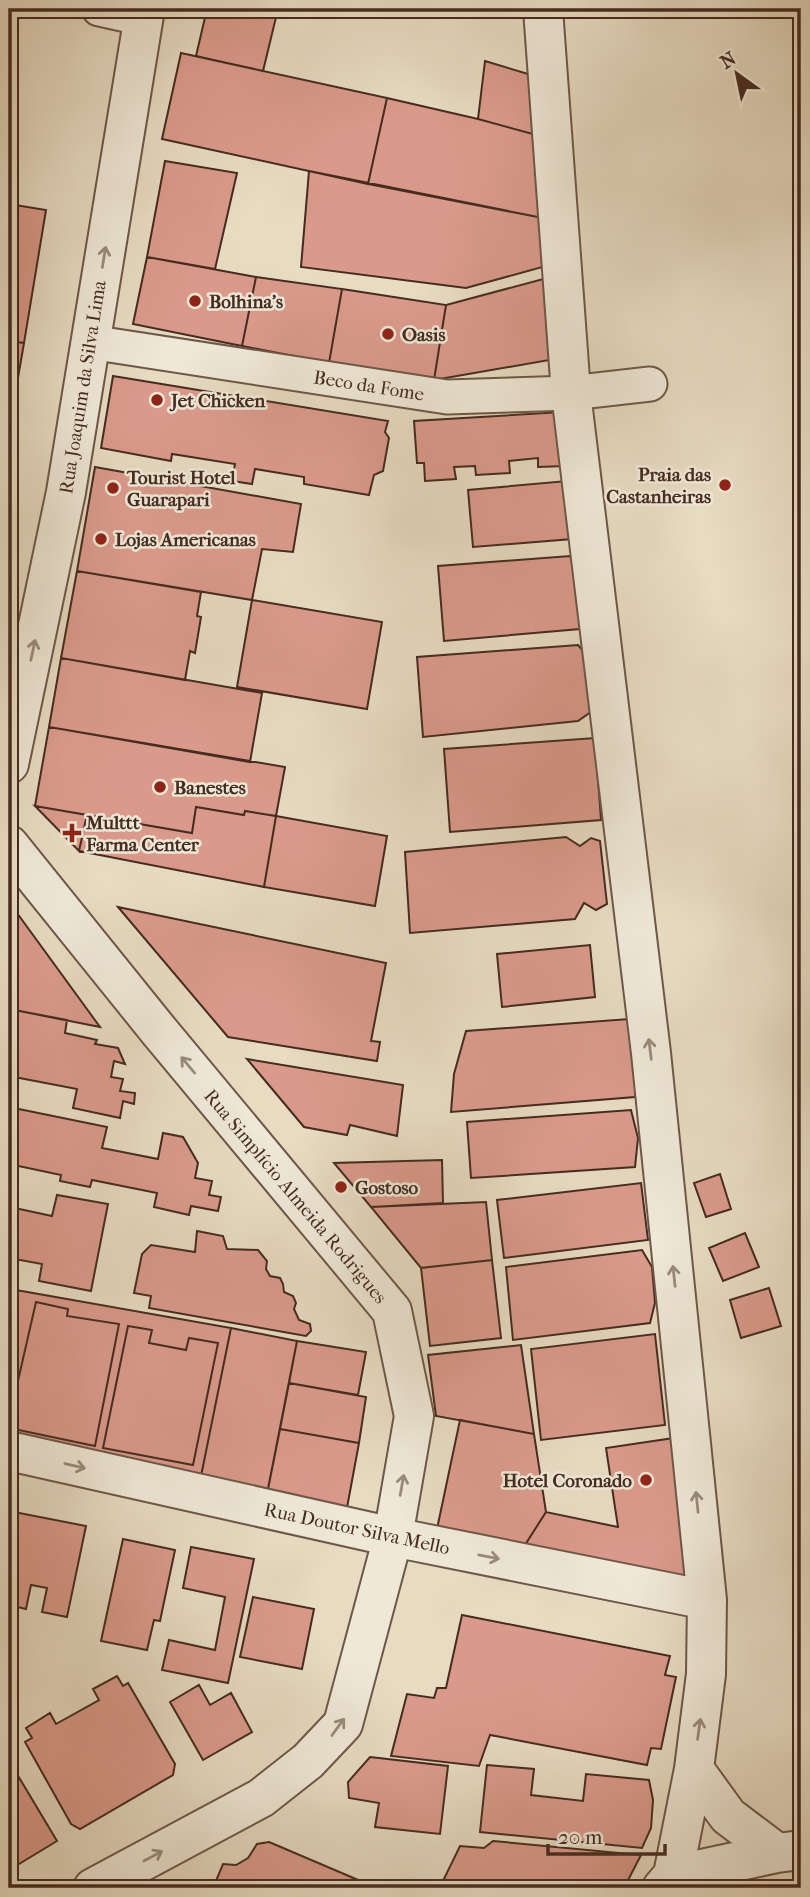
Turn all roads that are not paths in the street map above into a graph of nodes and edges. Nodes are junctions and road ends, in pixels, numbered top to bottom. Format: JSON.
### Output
{"nodes":[{"id":1,"x":99,"y":9,"type":"edge"},
{"id":2,"x":543,"y":9,"type":"edge"},
{"id":3,"x":144,"y":14,"type":"edge"},
{"id":4,"x":90,"y":342,"type":"junction"},
{"id":5,"x":650,"y":384,"type":"dead end"},
{"id":6,"x":571,"y":393,"type":"junction"},
{"id":7,"x":9,"y":764,"type":"edge"},
{"id":8,"x":9,"y":847,"type":"edge"},
{"id":9,"x":9,"y":1451,"type":"edge"},
{"id":10,"x":393,"y":1537,"type":"junction"},
{"id":11,"x":707,"y":1600,"type":"junction"},
{"id":12,"x":694,"y":1769,"type":"junction"},
{"id":13,"x":789,"y":1852,"type":"edge"},
{"id":14,"x":667,"y":1882,"type":"edge"},
{"id":15,"x":93,"y":1888,"type":"edge"}],
"edges":[{"from":1,"to":3,"type":"street"},
{"from":2,"to":6,"type":"street"},
{"from":4,"to":3,"type":"street","name":"Rua Joaquim da Silva Lima","one_way":true},
{"from":4,"to":6,"type":"street","name":"Beco da Fome"},
{"from":7,"to":4,"type":"street","name":"Rua Joaquim da Silva Lima","one_way":true},
{"from":5,"to":6,"type":"street","name":"Beco da Fome"},
{"from":11,"to":6,"type":"street","one_way":true},
{"from":10,"to":8,"type":"street","name":"Rua Simplício Almeida Rodrigues","one_way":true},
{"from":9,"to":10,"type":"street","name":"Rua Doutor Silva Mello","one_way":true},
{"from":10,"to":11,"type":"street","name":"Rua Doutor Silva Mello","one_way":true},
{"from":15,"to":10,"type":"street","name":"Rua Simplício Almeida Rodrigues","one_way":true},
{"from":12,"to":11,"type":"street","one_way":true},
{"from":12,"to":13,"type":"street"},
{"from":12,"to":14,"type":"street"},
{"from":13,"to":14,"type":"street"}]}
